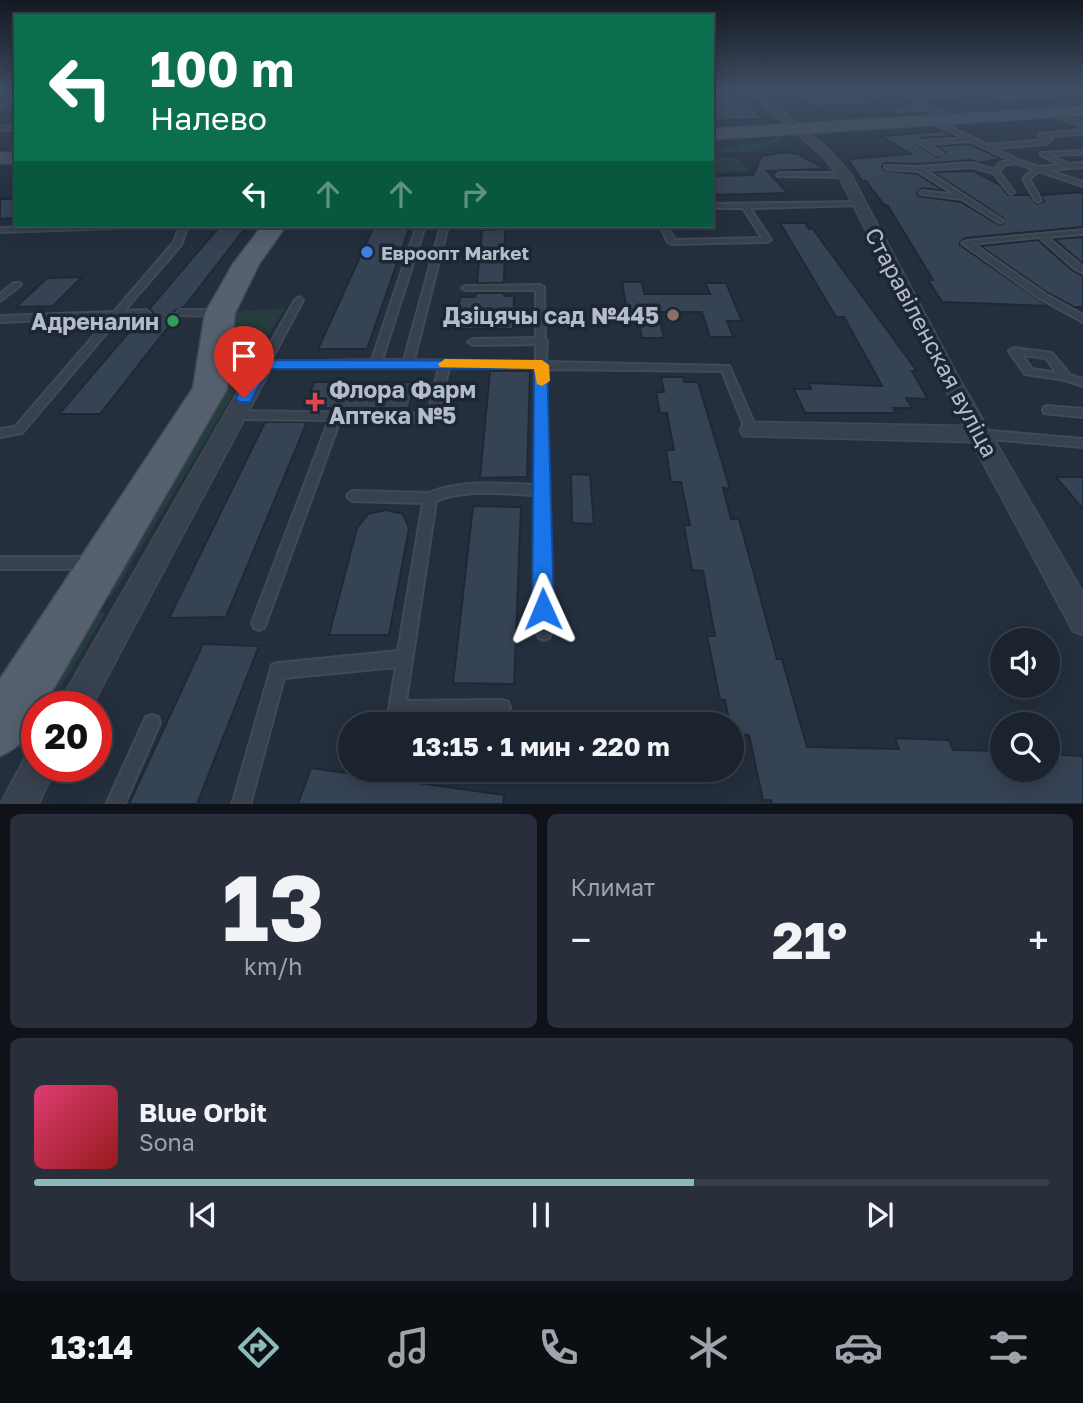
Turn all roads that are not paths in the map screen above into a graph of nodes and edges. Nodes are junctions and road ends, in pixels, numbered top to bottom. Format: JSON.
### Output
{"nodes":[{"id":1,"x":795,"y":128,"type":"edge"},
{"id":2,"x":820,"y":128,"type":"edge"},
{"id":3,"x":952,"y":128,"type":"edge"},
{"id":4,"x":798,"y":130,"type":"junction"},
{"id":5,"x":1083,"y":132,"type":"edge"},
{"id":6,"x":714,"y":134,"type":"edge"},
{"id":7,"x":971,"y":139,"type":"junction"},
{"id":8,"x":984,"y":149,"type":"junction"},
{"id":9,"x":1080,"y":152,"type":"dead end"},
{"id":10,"x":939,"y":153,"type":"dead end"},
{"id":11,"x":1016,"y":161,"type":"junction"},
{"id":12,"x":1083,"y":164,"type":"edge"},
{"id":13,"x":1067,"y":166,"type":"junction"},
{"id":14,"x":887,"y":167,"type":"dead end"},
{"id":15,"x":919,"y":169,"type":"junction"},
{"id":16,"x":1037,"y":169,"type":"junction"},
{"id":17,"x":996,"y":172,"type":"junction"},
{"id":18,"x":780,"y":175,"type":"dead end"},
{"id":19,"x":845,"y":175,"type":"junction"},
{"id":20,"x":1083,"y":184,"type":"edge"},
{"id":21,"x":1011,"y":192,"type":"dead end"},
{"id":22,"x":923,"y":193,"type":"dead end"},
{"id":23,"x":966,"y":199,"type":"junction"},
{"id":24,"x":1038,"y":200,"type":"dead end"},
{"id":25,"x":860,"y":204,"type":"junction"},
{"id":26,"x":745,"y":205,"type":"junction"},
{"id":27,"x":714,"y":206,"type":"edge"},
{"id":28,"x":1000,"y":221,"type":"dead end"},
{"id":29,"x":59,"y":228,"type":"edge"},
{"id":30,"x":183,"y":228,"type":"edge"},
{"id":31,"x":273,"y":228,"type":"edge"},
{"id":32,"x":420,"y":228,"type":"edge"},
{"id":33,"x":444,"y":228,"type":"edge"},
{"id":34,"x":665,"y":228,"type":"edge"},
{"id":35,"x":0,"y":230,"type":"edge"},
{"id":36,"x":1083,"y":232,"type":"edge"},
{"id":37,"x":1040,"y":235,"type":"junction"},
{"id":38,"x":1083,"y":271,"type":"edge"},
{"id":39,"x":17,"y":285,"type":"dead end"},
{"id":40,"x":466,"y":288,"type":"dead end"},
{"id":41,"x":0,"y":298,"type":"edge"},
{"id":42,"x":299,"y":300,"type":"dead end"},
{"id":43,"x":146,"y":313,"type":"dead end"},
{"id":44,"x":180,"y":313,"type":"dead end"},
{"id":45,"x":220,"y":313,"type":"junction"},
{"id":46,"x":119,"y":314,"type":"junction"},
{"id":47,"x":0,"y":319,"type":"edge"},
{"id":48,"x":1083,"y":319,"type":"edge"},
{"id":49,"x":542,"y":341,"type":"junction"},
{"id":50,"x":473,"y":342,"type":"dead end"},
{"id":51,"x":376,"y":363,"type":"junction"},
{"id":52,"x":408,"y":364,"type":"junction"},
{"id":53,"x":445,"y":364,"type":"junction"},
{"id":54,"x":263,"y":365,"type":"junction"},
{"id":55,"x":542,"y":365,"type":"junction"},
{"id":56,"x":1066,"y":377,"type":"junction"},
{"id":57,"x":1083,"y":383,"type":"edge"},
{"id":58,"x":1048,"y":410,"type":"dead end"},
{"id":59,"x":1083,"y":413,"type":"edge"},
{"id":60,"x":234,"y":415,"type":"junction"},
{"id":61,"x":336,"y":417,"type":"junction"},
{"id":62,"x":751,"y":430,"type":"joint"},
{"id":63,"x":0,"y":433,"type":"edge"},
{"id":64,"x":979,"y":434,"type":"junction"},
{"id":65,"x":1083,"y":443,"type":"edge"},
{"id":66,"x":542,"y":490,"type":"junction"},
{"id":67,"x":353,"y":496,"type":"dead end"},
{"id":68,"x":430,"y":498,"type":"junction"},
{"id":69,"x":0,"y":564,"type":"edge"},
{"id":70,"x":118,"y":580,"type":"junction"},
{"id":71,"x":1083,"y":621,"type":"edge"},
{"id":72,"x":259,"y":624,"type":"dead end"},
{"id":73,"x":544,"y":633,"type":"dead end"},
{"id":74,"x":405,"y":658,"type":"junction"},
{"id":75,"x":79,"y":691,"type":"edge"},
{"id":76,"x":502,"y":708,"type":"dead end"},
{"id":77,"x":152,"y":723,"type":"dead end"},
{"id":78,"x":0,"y":728,"type":"edge"},
{"id":79,"x":30,"y":782,"type":"edge"},
{"id":80,"x":18,"y":804,"type":"edge"},
{"id":81,"x":114,"y":804,"type":"edge"},
{"id":82,"x":241,"y":804,"type":"edge"}],
"edges":[{"from":1,"to":4,"type":"street","name":"Старавіленская вуліца"},
{"from":2,"to":4,"type":"main road"},
{"from":3,"to":7,"type":"lane"},
{"from":4,"to":6,"type":"main road"},
{"from":4,"to":19,"type":"street","name":"Старавіленская вуліца"},
{"from":5,"to":8,"type":"lane"},
{"from":7,"to":8,"type":"lane"},
{"from":7,"to":10,"type":"lane"},
{"from":8,"to":11,"type":"lane"},
{"from":9,"to":13,"type":"lane"},
{"from":11,"to":16,"type":"lane"},
{"from":11,"to":17,"type":"lane"},
{"from":12,"to":13,"type":"lane"},
{"from":13,"to":16,"type":"lane"},
{"from":14,"to":15,"type":"lane"},
{"from":15,"to":17,"type":"lane"},
{"from":15,"to":23,"type":"lane"},
{"from":16,"to":20,"type":"lane"},
{"from":16,"to":24,"type":"lane"},
{"from":17,"to":21,"type":"lane"},
{"from":18,"to":19,"type":"lane"},
{"from":19,"to":25,"type":"street","name":"Старавіленская вуліца"},
{"from":22,"to":23,"type":"lane"},
{"from":23,"to":28,"type":"lane"},
{"from":25,"to":26,"type":"lane"},
{"from":25,"to":64,"type":"street","name":"Старавіленская вуліца"},
{"from":26,"to":27,"type":"lane"},
{"from":26,"to":34,"type":"lane"},
{"from":29,"to":35,"type":"lane"},
{"from":30,"to":46,"type":"lane"},
{"from":31,"to":45,"type":"main road"},
{"from":32,"to":51,"type":"lane"},
{"from":33,"to":52,"type":"lane"},
{"from":36,"to":37,"type":"lane"},
{"from":37,"to":38,"type":"lane"},
{"from":37,"to":48,"type":"lane"},
{"from":39,"to":41,"type":"lane"},
{"from":40,"to":49,"type":"lane"},
{"from":42,"to":54,"type":"lane"},
{"from":43,"to":46,"type":"lane"},
{"from":44,"to":45,"type":"lane"},
{"from":45,"to":70,"type":"main road"},
{"from":46,"to":47,"type":"lane"},
{"from":46,"to":63,"type":"lane"},
{"from":49,"to":50,"type":"lane"},
{"from":49,"to":55,"type":"lane"},
{"from":51,"to":52,"type":"lane"},
{"from":51,"to":54,"type":"lane"},
{"from":52,"to":53,"type":"lane"},
{"from":53,"to":55,"type":"lane"},
{"from":53,"to":61,"type":"lane"},
{"from":54,"to":60,"type":"street"},
{"from":55,"to":62,"type":"lane"},
{"from":55,"to":66,"type":"lane"},
{"from":56,"to":56,"type":"lane"},
{"from":56,"to":57,"type":"lane"},
{"from":58,"to":59,"type":"lane"},
{"from":60,"to":61,"type":"lane"},
{"from":60,"to":70,"type":"street"},
{"from":61,"to":72,"type":"lane"},
{"from":62,"to":64,"type":"street"},
{"from":64,"to":65,"type":"lane"},
{"from":64,"to":71,"type":"street","name":"Старавіленская вуліца"},
{"from":66,"to":68,"type":"lane"},
{"from":66,"to":73,"type":"lane"},
{"from":67,"to":68,"type":"lane"},
{"from":68,"to":74,"type":"lane"},
{"from":69,"to":70,"type":"lane"},
{"from":70,"to":75,"type":"street"},
{"from":70,"to":78,"type":"main road"},
{"from":74,"to":76,"type":"lane"},
{"from":74,"to":82,"type":"lane"},
{"from":77,"to":81,"type":"lane"},
{"from":79,"to":80,"type":"street"}]}
